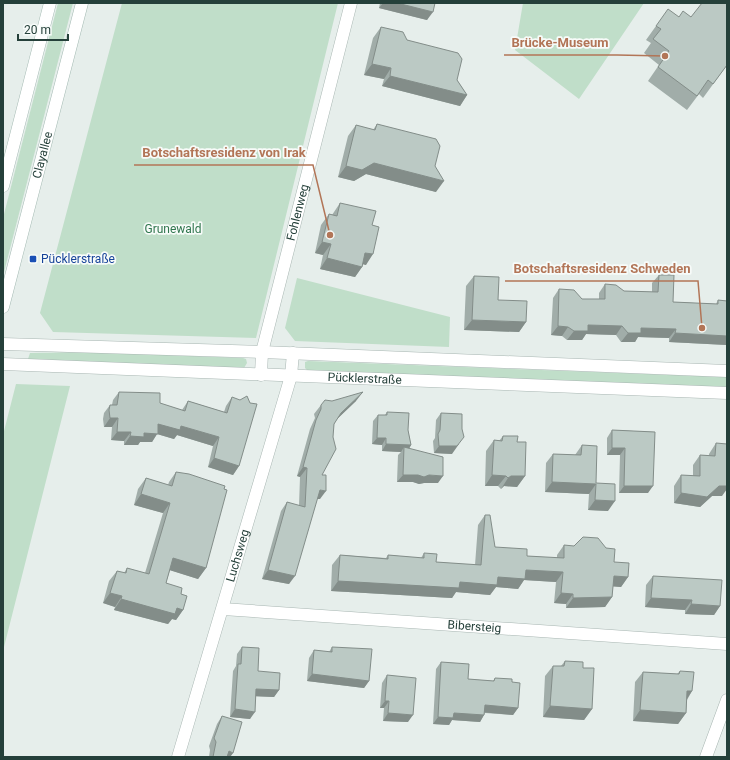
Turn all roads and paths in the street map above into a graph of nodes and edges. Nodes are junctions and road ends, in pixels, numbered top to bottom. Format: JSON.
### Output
{"nodes":[{"id":1,"x":50,"y":3,"type":"edge"},
{"id":2,"x":82,"y":3,"type":"edge"},
{"id":3,"x":351,"y":3,"type":"edge"},
{"id":4,"x":3,"y":186,"type":"edge"},
{"id":5,"x":3,"y":307,"type":"edge"},
{"id":6,"x":3,"y":344,"type":"edge"},
{"id":7,"x":262,"y":352,"type":"junction"},
{"id":8,"x":293,"y":353,"type":"junction"},
{"id":9,"x":3,"y":364,"type":"edge"},
{"id":10,"x":727,"y":371,"type":"edge"},
{"id":11,"x":261,"y":375,"type":"junction"},
{"id":12,"x":291,"y":376,"type":"junction"},
{"id":13,"x":727,"y":393,"type":"edge"},
{"id":14,"x":223,"y":609,"type":"junction"},
{"id":15,"x":727,"y":644,"type":"edge"},
{"id":16,"x":727,"y":700,"type":"edge"},
{"id":17,"x":178,"y":757,"type":"edge"},
{"id":18,"x":706,"y":757,"type":"edge"}],
"edges":[{"from":1,"to":4,"type":"street"},
{"from":2,"to":5,"type":"street","name":"Clayallee"},
{"from":3,"to":7,"type":"street","name":"Fohlenweg"},
{"from":6,"to":7,"type":"street","name":"Pücklerstraße"},
{"from":7,"to":8,"type":"street","name":"Pücklerstraße"},
{"from":7,"to":11,"type":"street","name":"Fohlenweg"},
{"from":8,"to":10,"type":"street","name":"Pücklerstraße"},
{"from":8,"to":12,"type":"street","name":"Luchsweg"},
{"from":9,"to":11,"type":"street","name":"Pücklerstraße"},
{"from":11,"to":12,"type":"street","name":"Pücklerstraße"},
{"from":12,"to":13,"type":"street","name":"Pücklerstraße"},
{"from":12,"to":14,"type":"street","name":"Luchsweg"},
{"from":14,"to":15,"type":"street","name":"Bibersteig"},
{"from":14,"to":17,"type":"street","name":"Luchsweg"},
{"from":16,"to":18,"type":"street"}]}
